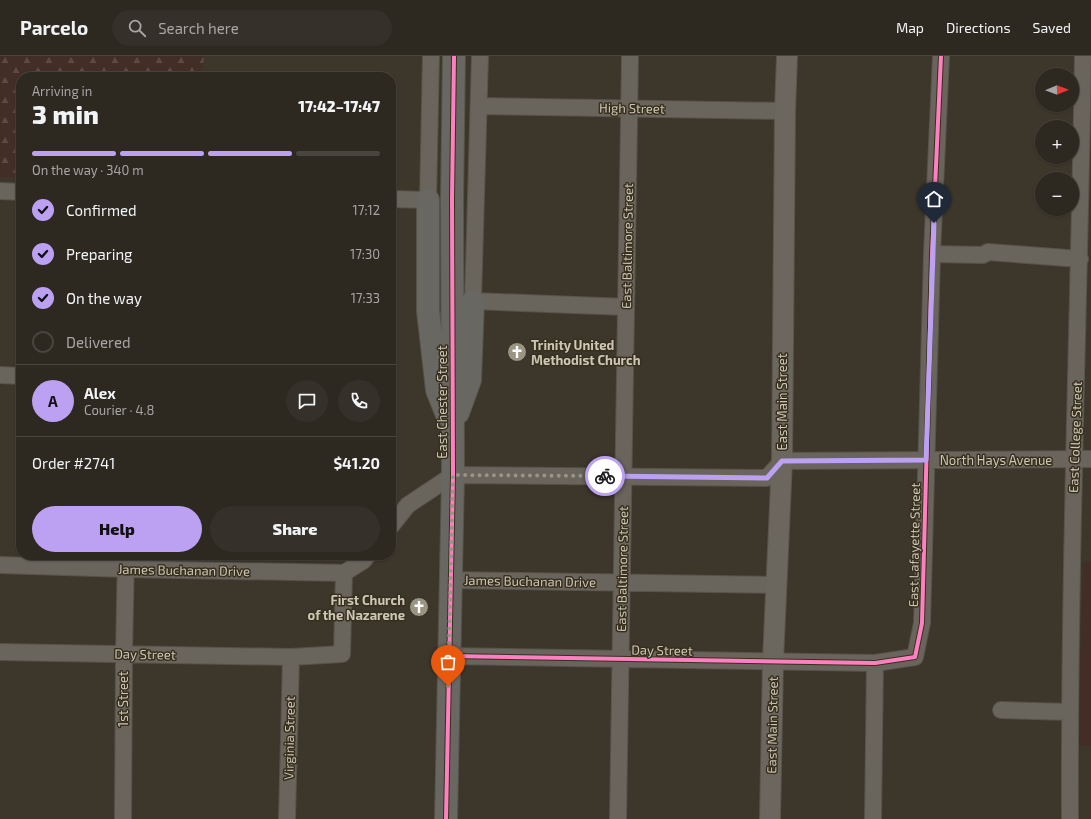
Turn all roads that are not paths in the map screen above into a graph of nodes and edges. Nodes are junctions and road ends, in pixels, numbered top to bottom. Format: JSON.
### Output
{"nodes":[{"id":1,"x":431,"y":56,"type":"edge"},
{"id":2,"x":454,"y":56,"type":"edge"},
{"id":3,"x":480,"y":56,"type":"edge"},
{"id":4,"x":630,"y":56,"type":"edge"},
{"id":5,"x":787,"y":56,"type":"edge"},
{"id":6,"x":941,"y":56,"type":"edge"},
{"id":7,"x":1083,"y":56,"type":"edge"},
{"id":8,"x":479,"y":106,"type":"junction"},
{"id":9,"x":629,"y":108,"type":"junction"},
{"id":10,"x":785,"y":111,"type":"junction"},
{"id":11,"x":0,"y":192,"type":"edge"},
{"id":12,"x":16,"y":192,"type":"edge"},
{"id":13,"x":396,"y":199,"type":"edge"},
{"id":14,"x":428,"y":200,"type":"junction"},
{"id":15,"x":932,"y":254,"type":"junction"},
{"id":16,"x":1080,"y":259,"type":"junction"},
{"id":17,"x":473,"y":301,"type":"junction"},
{"id":18,"x":626,"y":307,"type":"junction"},
{"id":19,"x":0,"y":375,"type":"edge"},
{"id":20,"x":16,"y":376,"type":"edge"},
{"id":21,"x":452,"y":430,"type":"junction"},
{"id":22,"x":1074,"y":459,"type":"junction"},
{"id":23,"x":1091,"y":459,"type":"edge"},
{"id":24,"x":926,"y":460,"type":"junction"},
{"id":25,"x":782,"y":461,"type":"junction"},
{"id":26,"x":453,"y":475,"type":"junction"},
{"id":27,"x":623,"y":477,"type":"junction"},
{"id":28,"x":396,"y":520,"type":"edge"},
{"id":29,"x":359,"y":560,"type":"edge"},
{"id":30,"x":126,"y":562,"type":"edge"},
{"id":31,"x":0,"y":565,"type":"edge"},
{"id":32,"x":344,"y":573,"type":"junction"},
{"id":33,"x":452,"y":580,"type":"junction"},
{"id":34,"x":621,"y":582,"type":"junction"},
{"id":35,"x":777,"y":585,"type":"junction"},
{"id":36,"x":0,"y":652,"type":"edge"},
{"id":37,"x":124,"y":653,"type":"junction"},
{"id":38,"x":449,"y":656,"type":"junction"},
{"id":39,"x":291,"y":657,"type":"junction"},
{"id":40,"x":620,"y":659,"type":"junction"},
{"id":41,"x":773,"y":661,"type":"junction"},
{"id":42,"x":875,"y":663,"type":"junction"},
{"id":43,"x":1001,"y":710,"type":"dead end"},
{"id":44,"x":1070,"y":712,"type":"junction"},
{"id":45,"x":123,"y":819,"type":"edge"},
{"id":46,"x":287,"y":819,"type":"edge"},
{"id":47,"x":446,"y":819,"type":"edge"},
{"id":48,"x":618,"y":819,"type":"edge"},
{"id":49,"x":770,"y":819,"type":"edge"},
{"id":50,"x":873,"y":819,"type":"edge"},
{"id":51,"x":1070,"y":819,"type":"edge"}],
"edges":[{"from":1,"to":14,"type":"street"},
{"from":2,"to":21,"type":"highway","name":"East Chester Street"},
{"from":3,"to":8,"type":"street"},
{"from":4,"to":9,"type":"street","name":"East Baltimore Street"},
{"from":5,"to":10,"type":"main road","name":"East Main Street"},
{"from":6,"to":15,"type":"street","name":"East Lafayette Street"},
{"from":7,"to":16,"type":"street","name":"East College Street"},
{"from":8,"to":9,"type":"street","name":"High Street"},
{"from":8,"to":17,"type":"street"},
{"from":9,"to":10,"type":"street","name":"High Street"},
{"from":9,"to":18,"type":"street","name":"East Baltimore Street"},
{"from":10,"to":25,"type":"main road","name":"East Main Street"},
{"from":11,"to":12,"type":"street"},
{"from":13,"to":14,"type":"street"},
{"from":14,"to":21,"type":"highway"},
{"from":15,"to":16,"type":"street"},
{"from":15,"to":24,"type":"street","name":"East Lafayette Street"},
{"from":16,"to":22,"type":"street","name":"East College Street"},
{"from":17,"to":18,"type":"street"},
{"from":17,"to":21,"type":"highway"},
{"from":18,"to":27,"type":"street","name":"East Baltimore Street"},
{"from":19,"to":20,"type":"street"},
{"from":21,"to":26,"type":"highway","name":"East Chester Street"},
{"from":22,"to":23,"type":"street","name":"North Hays Avenue"},
{"from":22,"to":24,"type":"street","name":"North Hays Avenue"},
{"from":22,"to":44,"type":"street","name":"East College Street"},
{"from":24,"to":25,"type":"street","name":"North Hays Avenue"},
{"from":24,"to":42,"type":"street","name":"East Lafayette Street"},
{"from":25,"to":27,"type":"street"},
{"from":25,"to":35,"type":"main road","name":"East Main Street"},
{"from":26,"to":27,"type":"street"},
{"from":26,"to":28,"type":"street"},
{"from":26,"to":33,"type":"highway","name":"East Chester Street"},
{"from":27,"to":34,"type":"street","name":"East Baltimore Street"},
{"from":29,"to":32,"type":"street"},
{"from":30,"to":31,"type":"street","name":"James Buchanan Drive"},
{"from":30,"to":32,"type":"street","name":"James Buchanan Drive"},
{"from":30,"to":37,"type":"street","name":"1st Street"},
{"from":32,"to":39,"type":"street","name":"Day Street"},
{"from":33,"to":34,"type":"street","name":"James Buchanan Drive"},
{"from":33,"to":38,"type":"highway","name":"East Chester Street"},
{"from":34,"to":35,"type":"street","name":"James Buchanan Drive"},
{"from":34,"to":40,"type":"street","name":"East Baltimore Street"},
{"from":35,"to":41,"type":"main road","name":"East Main Street"},
{"from":36,"to":37,"type":"street","name":"Day Street"},
{"from":37,"to":39,"type":"street","name":"Day Street"},
{"from":37,"to":45,"type":"street","name":"1st Street"},
{"from":38,"to":40,"type":"street","name":"Day Street"},
{"from":38,"to":47,"type":"highway","name":"East Chester Street"},
{"from":39,"to":46,"type":"street","name":"Virginia Street"},
{"from":40,"to":41,"type":"street","name":"Day Street"},
{"from":40,"to":48,"type":"street","name":"East Baltimore Street"},
{"from":41,"to":42,"type":"street","name":"Day Street"},
{"from":41,"to":49,"type":"main road","name":"East Main Street"},
{"from":42,"to":50,"type":"street"},
{"from":43,"to":44,"type":"street"},
{"from":44,"to":51,"type":"street","name":"East College Street"}]}
